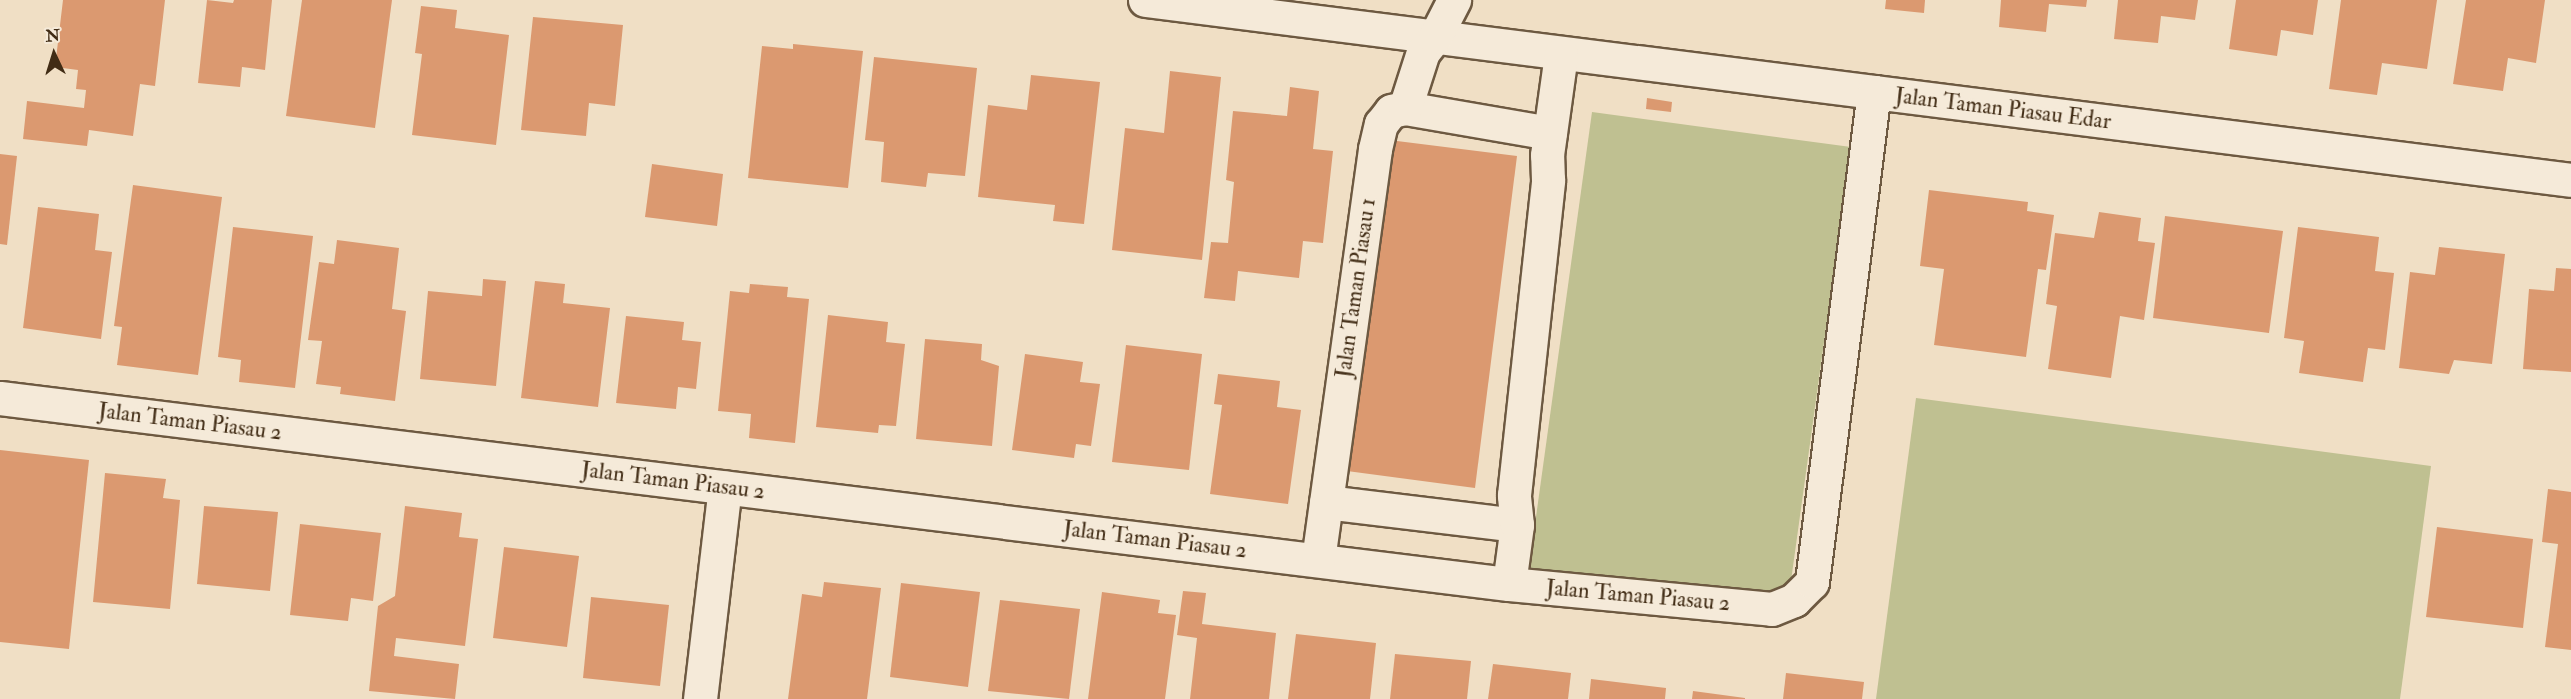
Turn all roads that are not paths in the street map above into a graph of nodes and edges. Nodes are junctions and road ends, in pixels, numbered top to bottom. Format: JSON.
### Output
{"nodes":[{"id":1,"x":1145,"y":0,"type":"edge"},
{"id":2,"x":1454,"y":0,"type":"edge"},
{"id":3,"x":1436,"y":37,"type":"junction"},
{"id":4,"x":1561,"y":54,"type":"junction"},
{"id":5,"x":1874,"y":92,"type":"junction"},
{"id":6,"x":1405,"y":108,"type":"junction"},
{"id":7,"x":1550,"y":133,"type":"junction"},
{"id":8,"x":2571,"y":180,"type":"edge"},
{"id":9,"x":0,"y":398,"type":"edge"},
{"id":10,"x":725,"y":487,"type":"junction"},
{"id":11,"x":1326,"y":502,"type":"junction"},
{"id":12,"x":1517,"y":525,"type":"junction"},
{"id":13,"x":1318,"y":560,"type":"junction"},
{"id":14,"x":1509,"y":584,"type":"junction"},
{"id":15,"x":700,"y":699,"type":"edge"}],
"edges":[{"from":1,"to":3,"type":"street","name":"Jalan Taman Piasau Edar"},
{"from":2,"to":3,"type":"street"},
{"from":3,"to":4,"type":"street","name":"Jalan Taman Piasau Edar"},
{"from":3,"to":6,"type":"street"},
{"from":4,"to":5,"type":"street","name":"Jalan Taman Piasau Edar"},
{"from":4,"to":7,"type":"street"},
{"from":5,"to":8,"type":"street","name":"Jalan Taman Piasau Edar"},
{"from":5,"to":14,"type":"street","name":"Jalan Taman Piasau 2"},
{"from":6,"to":7,"type":"street"},
{"from":6,"to":11,"type":"street","name":"Jalan Taman Piasau 1"},
{"from":7,"to":12,"type":"street"},
{"from":9,"to":10,"type":"street","name":"Jalan Taman Piasau 2"},
{"from":10,"to":13,"type":"street","name":"Jalan Taman Piasau 2"},
{"from":10,"to":15,"type":"street"},
{"from":11,"to":12,"type":"street"},
{"from":11,"to":13,"type":"street","name":"Jalan Taman Piasau 1"},
{"from":12,"to":14,"type":"street"},
{"from":13,"to":14,"type":"street","name":"Jalan Taman Piasau 2"}]}
